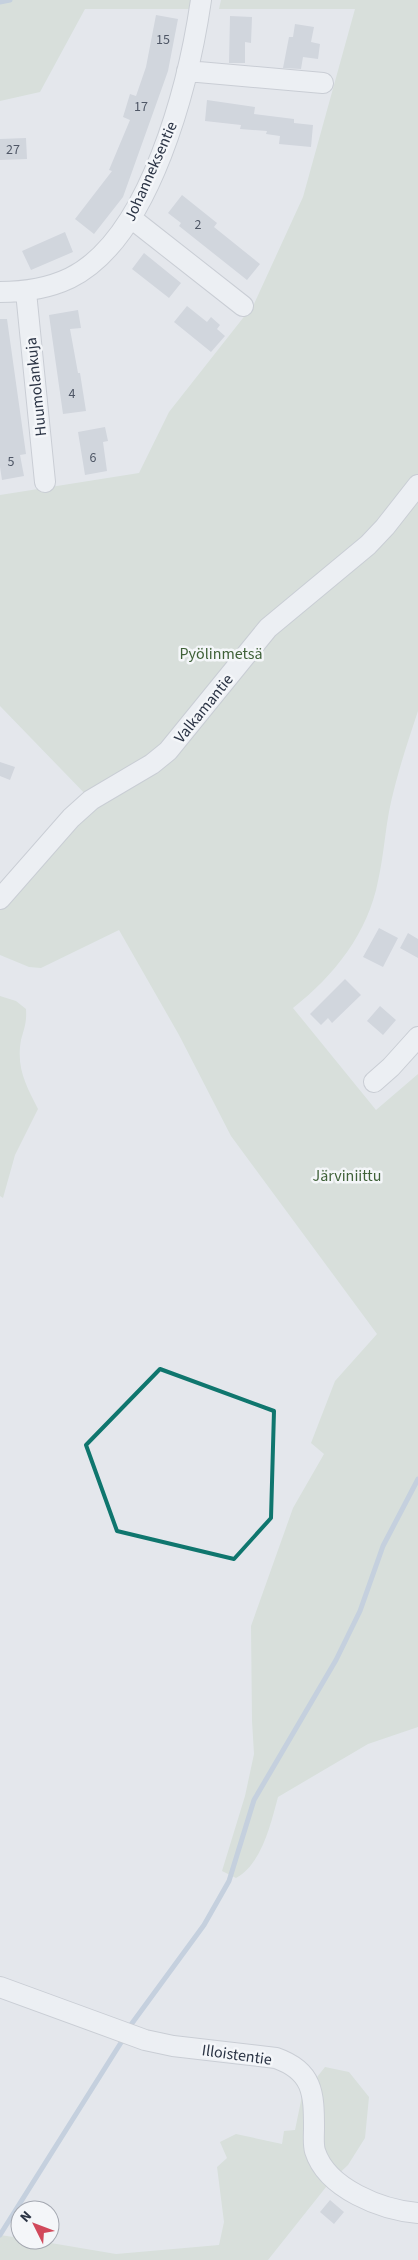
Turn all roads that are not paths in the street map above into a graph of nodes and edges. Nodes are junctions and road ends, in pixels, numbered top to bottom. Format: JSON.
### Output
{"nodes":[{"id":1,"x":201,"y":0,"type":"edge"},
{"id":2,"x":187,"y":70,"type":"junction"},
{"id":3,"x":323,"y":83,"type":"dead end"},
{"id":4,"x":132,"y":218,"type":"junction"},
{"id":5,"x":0,"y":292,"type":"edge"},
{"id":6,"x":26,"y":292,"type":"junction"},
{"id":7,"x":243,"y":306,"type":"dead end"},
{"id":8,"x":45,"y":482,"type":"dead end"},
{"id":9,"x":418,"y":486,"type":"edge"},
{"id":10,"x":0,"y":899,"type":"edge"},
{"id":11,"x":418,"y":1037,"type":"edge"},
{"id":12,"x":374,"y":1082,"type":"dead end"},
{"id":13,"x":0,"y":1987,"type":"edge"},
{"id":14,"x":418,"y":2213,"type":"edge"}],
"edges":[{"from":1,"to":2,"type":"street","name":"Johanneksentie"},
{"from":2,"to":3,"type":"street"},
{"from":2,"to":4,"type":"street","name":"Johanneksentie"},
{"from":4,"to":6,"type":"street","name":"Johanneksentie"},
{"from":4,"to":7,"type":"street"},
{"from":5,"to":6,"type":"street","name":"Johanneksentie"},
{"from":6,"to":8,"type":"street","name":"Huumolankuja"},
{"from":9,"to":10,"type":"street","name":"Valkamantie"},
{"from":11,"to":12,"type":"street"},
{"from":13,"to":14,"type":"street","name":"Illoistentie"}]}
